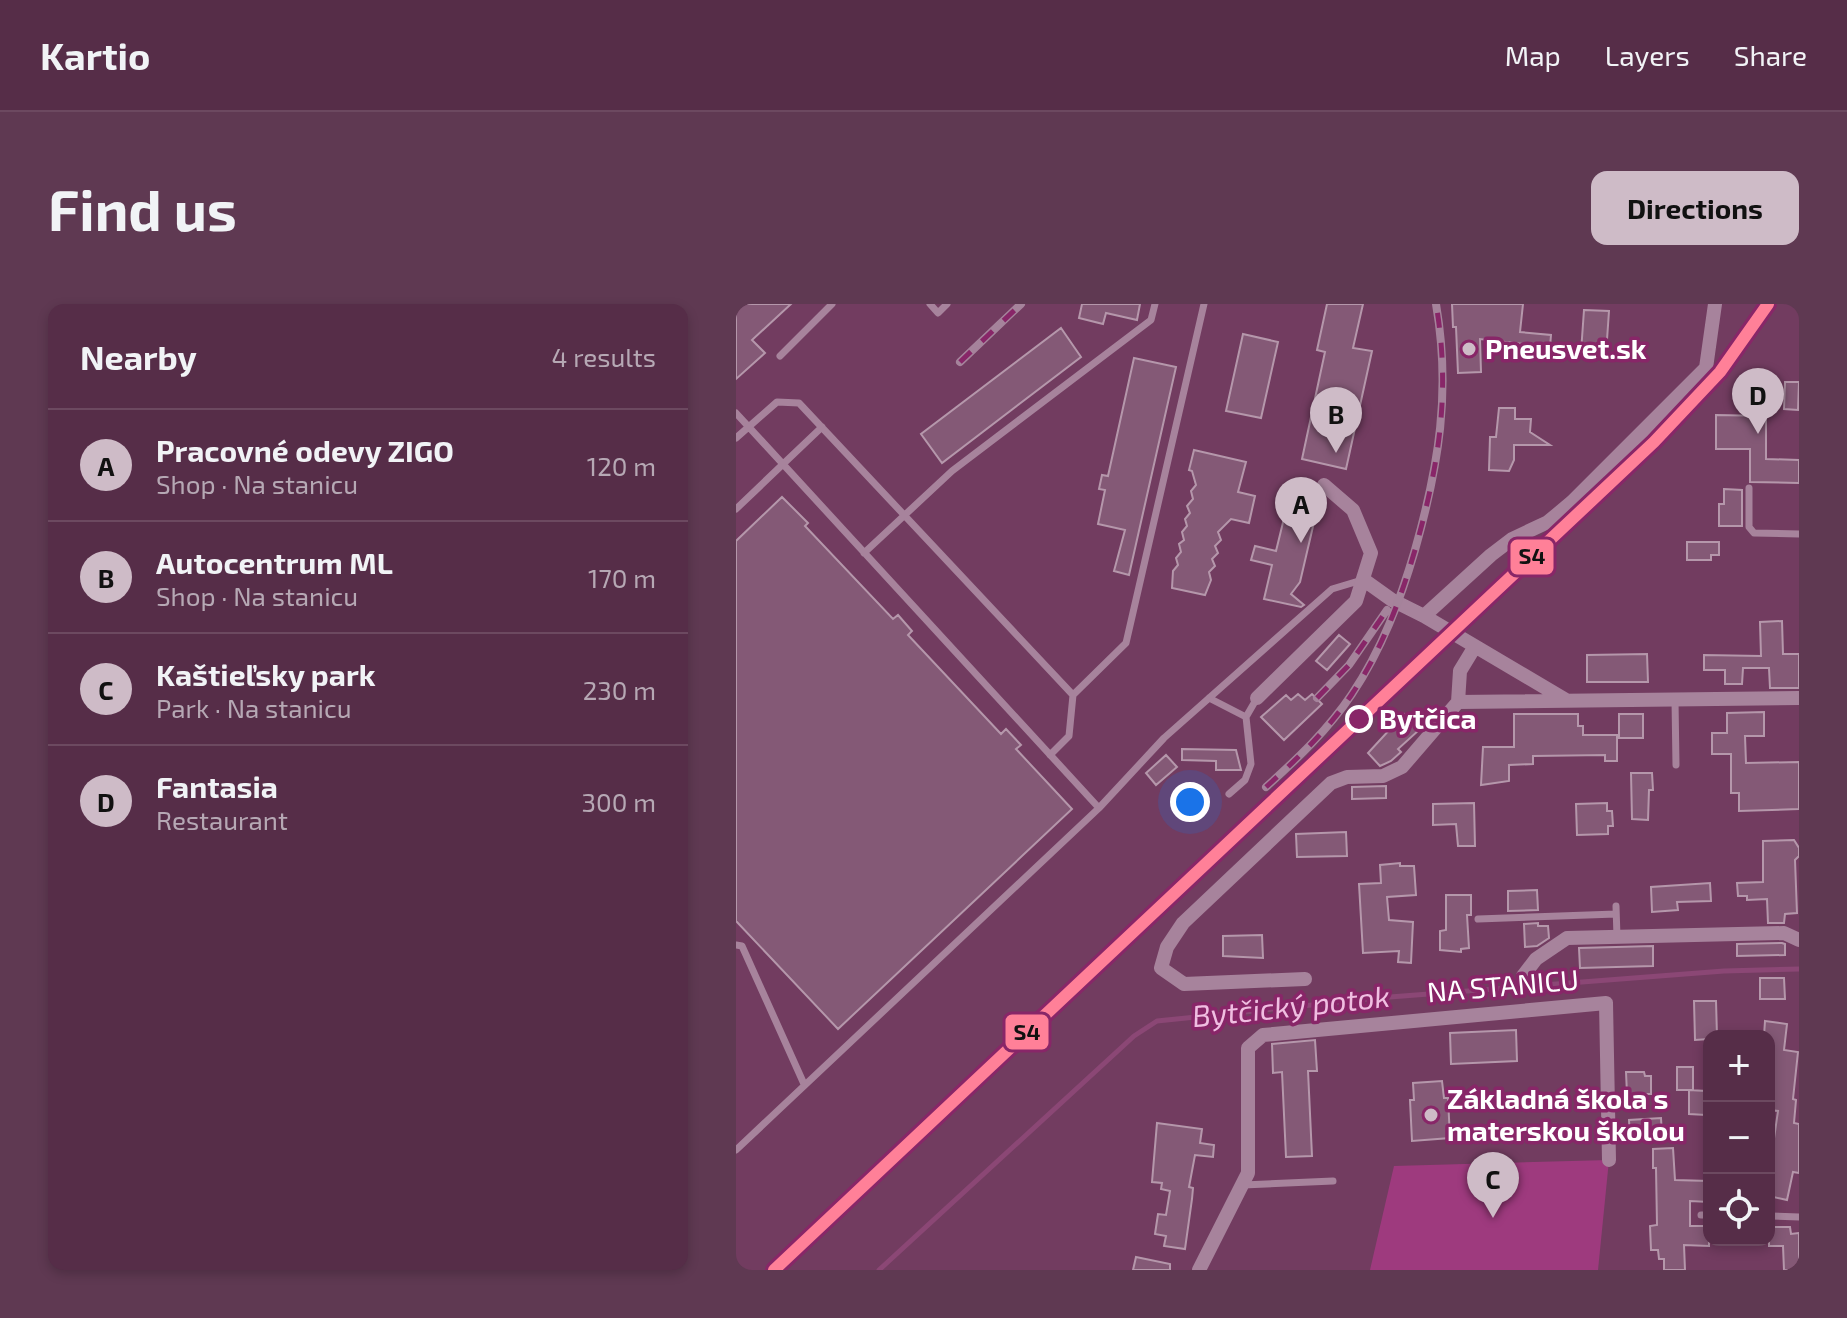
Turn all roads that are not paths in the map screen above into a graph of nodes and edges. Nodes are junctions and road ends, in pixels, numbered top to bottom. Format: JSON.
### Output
{"nodes":[{"id":1,"x":832,"y":304,"type":"edge"},
{"id":2,"x":930,"y":304,"type":"edge"},
{"id":3,"x":947,"y":304,"type":"edge"},
{"id":4,"x":1155,"y":304,"type":"edge"},
{"id":5,"x":1204,"y":304,"type":"edge"},
{"id":6,"x":1715,"y":304,"type":"edge"},
{"id":7,"x":780,"y":356,"type":"dead end"},
{"id":8,"x":736,"y":413,"type":"edge"},
{"id":9,"x":748,"y":426,"type":"junction"},
{"id":10,"x":822,"y":427,"type":"junction"},
{"id":11,"x":736,"y":438,"type":"edge"},
{"id":12,"x":783,"y":465,"type":"junction"},
{"id":13,"x":1324,"y":485,"type":"dead end"},
{"id":14,"x":1749,"y":488,"type":"dead end"},
{"id":15,"x":736,"y":509,"type":"edge"},
{"id":16,"x":905,"y":516,"type":"junction"},
{"id":17,"x":1799,"y":534,"type":"edge"},
{"id":18,"x":864,"y":553,"type":"junction"},
{"id":19,"x":1364,"y":580,"type":"junction"},
{"id":20,"x":1424,"y":616,"type":"junction"},
{"id":21,"x":1474,"y":648,"type":"junction"},
{"id":22,"x":1073,"y":695,"type":"junction"},
{"id":23,"x":1209,"y":698,"type":"junction"},
{"id":24,"x":1257,"y":698,"type":"joint"},
{"id":25,"x":1799,"y":698,"type":"edge"},
{"id":26,"x":1675,"y":700,"type":"junction"},
{"id":27,"x":1458,"y":702,"type":"junction"},
{"id":28,"x":1569,"y":702,"type":"junction"},
{"id":29,"x":1246,"y":717,"type":"junction"},
{"id":30,"x":1050,"y":755,"type":"junction"},
{"id":31,"x":1676,"y":765,"type":"dead end"},
{"id":32,"x":1229,"y":794,"type":"dead end"},
{"id":33,"x":1099,"y":808,"type":"junction"},
{"id":34,"x":1478,"y":919,"type":"dead end"},
{"id":35,"x":1617,"y":937,"type":"junction"},
{"id":36,"x":1799,"y":940,"type":"edge"},
{"id":37,"x":736,"y":945,"type":"edge"},
{"id":38,"x":1523,"y":976,"type":"dead end"},
{"id":39,"x":1305,"y":979,"type":"dead end"},
{"id":40,"x":804,"y":1084,"type":"junction"},
{"id":41,"x":736,"y":1150,"type":"edge"},
{"id":42,"x":1609,"y":1160,"type":"dead end"},
{"id":43,"x":1333,"y":1181,"type":"dead end"},
{"id":44,"x":1240,"y":1185,"type":"junction"},
{"id":45,"x":1775,"y":1216,"type":"edge"},
{"id":46,"x":1799,"y":1217,"type":"edge"},
{"id":47,"x":1199,"y":1270,"type":"edge"}],
"edges":[{"from":1,"to":7,"type":"lane"},
{"from":2,"to":3,"type":"lane"},
{"from":4,"to":16,"type":"lane"},
{"from":5,"to":22,"type":"lane"},
{"from":6,"to":20,"type":"street"},
{"from":8,"to":9,"type":"lane"},
{"from":9,"to":10,"type":"lane"},
{"from":9,"to":11,"type":"lane"},
{"from":9,"to":12,"type":"lane"},
{"from":10,"to":12,"type":"lane"},
{"from":10,"to":16,"type":"lane"},
{"from":12,"to":15,"type":"lane"},
{"from":12,"to":18,"type":"lane"},
{"from":13,"to":19,"type":"street"},
{"from":14,"to":17,"type":"lane"},
{"from":16,"to":18,"type":"lane"},
{"from":16,"to":22,"type":"lane"},
{"from":18,"to":30,"type":"lane"},
{"from":19,"to":20,"type":"street"},
{"from":19,"to":23,"type":"lane"},
{"from":19,"to":24,"type":"street"},
{"from":20,"to":21,"type":"street"},
{"from":21,"to":27,"type":"street"},
{"from":21,"to":28,"type":"street"},
{"from":22,"to":30,"type":"lane"},
{"from":23,"to":29,"type":"lane"},
{"from":23,"to":33,"type":"lane"},
{"from":24,"to":29,"type":"lane"},
{"from":25,"to":26,"type":"street"},
{"from":26,"to":28,"type":"street"},
{"from":26,"to":31,"type":"lane"},
{"from":27,"to":28,"type":"street"},
{"from":27,"to":39,"type":"street"},
{"from":29,"to":32,"type":"lane"},
{"from":30,"to":33,"type":"lane"},
{"from":33,"to":40,"type":"lane"},
{"from":34,"to":35,"type":"lane"},
{"from":35,"to":36,"type":"street"},
{"from":35,"to":38,"type":"street"},
{"from":37,"to":40,"type":"lane"},
{"from":40,"to":41,"type":"lane"},
{"from":42,"to":44,"type":"street","name":"NA STANICU"},
{"from":43,"to":44,"type":"lane"},
{"from":44,"to":47,"type":"street","name":"NA STANICU"},
{"from":45,"to":46,"type":"lane"}]}
